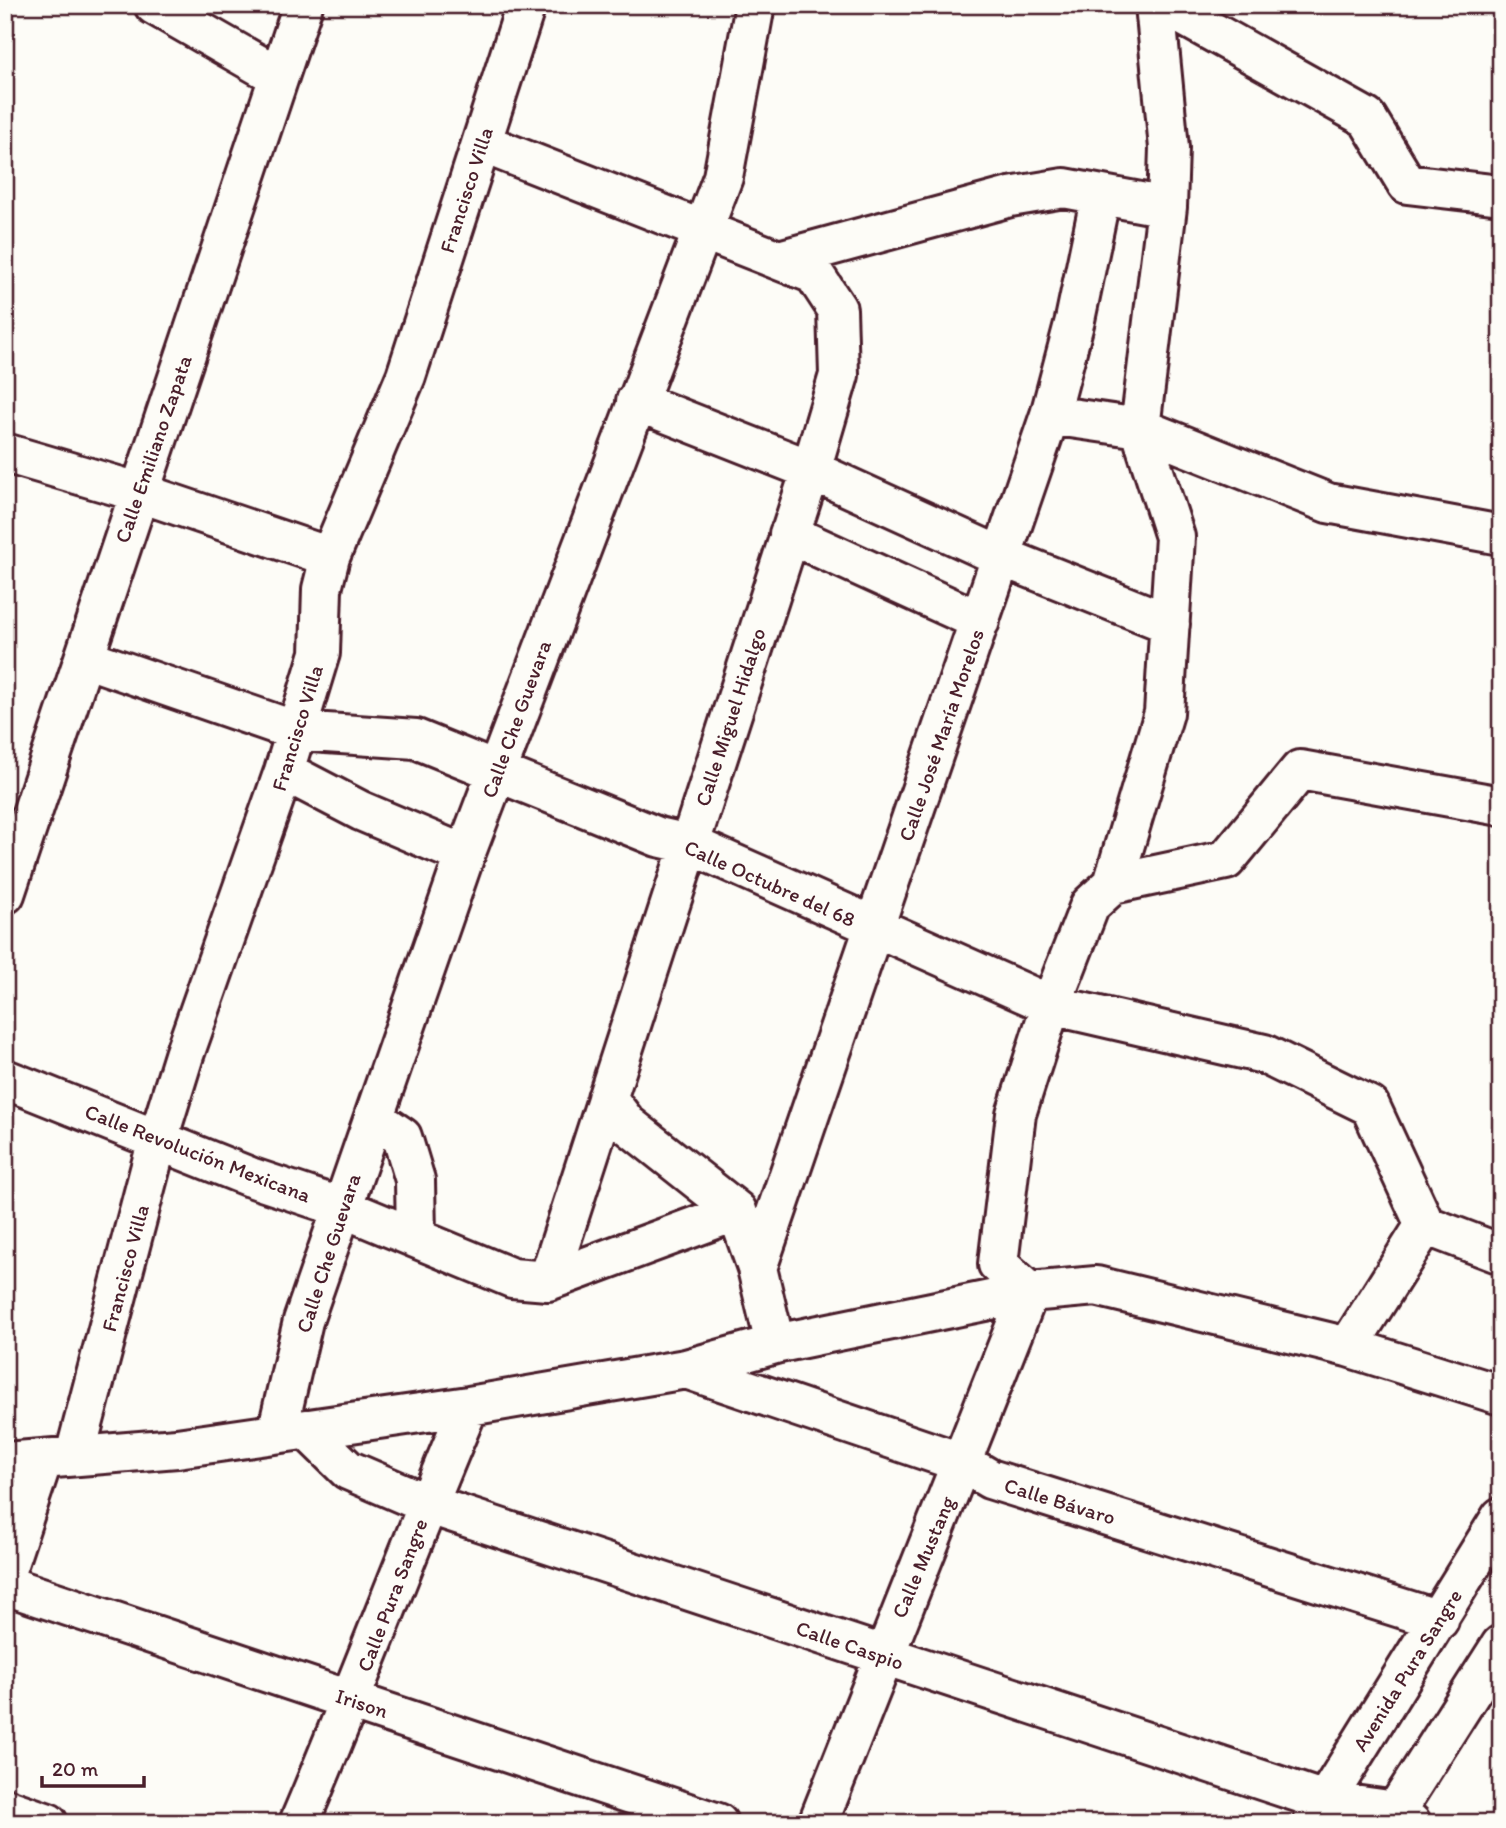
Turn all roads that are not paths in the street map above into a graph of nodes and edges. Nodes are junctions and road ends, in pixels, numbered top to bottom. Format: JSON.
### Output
{"nodes":[{"id":1,"x":154,"y":5,"type":"edge"},
{"id":2,"x":303,"y":5,"type":"edge"},
{"id":3,"x":526,"y":5,"type":"edge"},
{"id":4,"x":755,"y":5,"type":"edge"},
{"id":5,"x":1155,"y":5,"type":"edge"},
{"id":6,"x":1164,"y":5,"type":"edge"},
{"id":7,"x":278,"y":76,"type":"junction"},
{"id":8,"x":482,"y":143,"type":"junction"},
{"id":9,"x":1101,"y":195,"type":"junction"},
{"id":10,"x":1501,"y":195,"type":"edge"},
{"id":11,"x":1167,"y":207,"type":"junction"},
{"id":12,"x":702,"y":231,"type":"junction"},
{"id":13,"x":779,"y":260,"type":"junction"},
{"id":14,"x":636,"y":401,"type":"junction"},
{"id":15,"x":1050,"y":415,"type":"junction"},
{"id":16,"x":1140,"y":428,"type":"junction"},
{"id":17,"x":5,"y":453,"type":"edge"},
{"id":18,"x":811,"y":470,"type":"junction"},
{"id":19,"x":138,"y":492,"type":"junction"},
{"id":20,"x":789,"y":534,"type":"junction"},
{"id":21,"x":1501,"y":535,"type":"edge"},
{"id":22,"x":1000,"y":556,"type":"junction"},
{"id":23,"x":330,"y":557,"type":"junction"},
{"id":24,"x":980,"y":621,"type":"junction"},
{"id":25,"x":1170,"y":624,"type":"junction"},
{"id":26,"x":85,"y":658,"type":"junction"},
{"id":27,"x":296,"y":731,"type":"junction"},
{"id":28,"x":284,"y":771,"type":"junction"},
{"id":29,"x":497,"y":771,"type":"junction"},
{"id":30,"x":1501,"y":806,"type":"edge"},
{"id":31,"x":690,"y":844,"type":"junction"},
{"id":32,"x":465,"y":855,"type":"junction"},
{"id":33,"x":1113,"y":884,"type":"junction"},
{"id":34,"x":5,"y":894,"type":"edge"},
{"id":35,"x":874,"y":929,"type":"junction"},
{"id":36,"x":1052,"y":1005,"type":"junction"},
{"id":37,"x":5,"y":1079,"type":"edge"},
{"id":38,"x":607,"y":1098,"type":"junction"},
{"id":39,"x":374,"y":1118,"type":"junction"},
{"id":40,"x":158,"y":1139,"type":"junction"},
{"id":41,"x":343,"y":1208,"type":"junction"},
{"id":42,"x":737,"y":1211,"type":"junction"},
{"id":43,"x":1425,"y":1225,"type":"junction"},
{"id":44,"x":416,"y":1237,"type":"junction"},
{"id":45,"x":1501,"y":1254,"type":"edge"},
{"id":46,"x":757,"y":1268,"type":"junction"},
{"id":47,"x":548,"y":1281,"type":"junction"},
{"id":48,"x":1029,"y":1292,"type":"junction"},
{"id":49,"x":775,"y":1344,"type":"junction"},
{"id":50,"x":1348,"y":1347,"type":"junction"},
{"id":51,"x":686,"y":1369,"type":"junction"},
{"id":52,"x":1501,"y":1395,"type":"edge"},
{"id":53,"x":469,"y":1406,"type":"junction"},
{"id":54,"x":291,"y":1431,"type":"junction"},
{"id":55,"x":59,"y":1457,"type":"junction"},
{"id":56,"x":5,"y":1462,"type":"edge"},
{"id":57,"x":963,"y":1463,"type":"junction"},
{"id":58,"x":427,"y":1504,"type":"junction"},
{"id":59,"x":1501,"y":1517,"type":"edge"},
{"id":60,"x":5,"y":1573,"type":"edge"},
{"id":61,"x":5,"y":1585,"type":"edge"},
{"id":62,"x":1439,"y":1620,"type":"junction"},
{"id":63,"x":1501,"y":1645,"type":"edge"},
{"id":64,"x":882,"y":1656,"type":"junction"},
{"id":65,"x":352,"y":1700,"type":"junction"},
{"id":66,"x":5,"y":1808,"type":"edge"},
{"id":67,"x":1318,"y":1812,"type":"edge"},
{"id":68,"x":1398,"y":1819,"type":"edge"},
{"id":69,"x":48,"y":1823,"type":"edge"},
{"id":70,"x":299,"y":1823,"type":"edge"},
{"id":71,"x":718,"y":1823,"type":"edge"},
{"id":72,"x":818,"y":1823,"type":"edge"}],
"edges":[{"from":1,"to":7,"type":"street"},
{"from":2,"to":7,"type":"street","name":"Calle Emiliano Zapata"},
{"from":3,"to":8,"type":"street","name":"Francisco Villa"},
{"from":4,"to":12,"type":"street","name":"Calle Che Guevara"},
{"from":5,"to":11,"type":"street"},
{"from":6,"to":10,"type":"street"},
{"from":7,"to":19,"type":"street","name":"Calle Emiliano Zapata"},
{"from":8,"to":12,"type":"street"},
{"from":8,"to":23,"type":"street","name":"Francisco Villa"},
{"from":9,"to":11,"type":"street"},
{"from":9,"to":13,"type":"street"},
{"from":9,"to":15,"type":"street","name":"Calle José María Morelos"},
{"from":11,"to":16,"type":"street"},
{"from":12,"to":13,"type":"street"},
{"from":12,"to":14,"type":"street","name":"Calle Che Guevara"},
{"from":13,"to":18,"type":"street","name":"Calle Miguel Hidalgo"},
{"from":14,"to":18,"type":"street"},
{"from":14,"to":29,"type":"street","name":"Calle Che Guevara"},
{"from":15,"to":16,"type":"street"},
{"from":15,"to":22,"type":"street","name":"Calle José María Morelos"},
{"from":16,"to":21,"type":"street"},
{"from":16,"to":25,"type":"street"},
{"from":17,"to":19,"type":"street"},
{"from":18,"to":20,"type":"street","name":"Calle Miguel Hidalgo"},
{"from":18,"to":22,"type":"street"},
{"from":19,"to":23,"type":"street"},
{"from":19,"to":26,"type":"street","name":"Calle Emiliano Zapata"},
{"from":20,"to":24,"type":"street"},
{"from":20,"to":31,"type":"street","name":"Calle Miguel Hidalgo"},
{"from":22,"to":24,"type":"street","name":"Calle José María Morelos"},
{"from":22,"to":25,"type":"street"},
{"from":23,"to":27,"type":"street","name":"Francisco Villa"},
{"from":24,"to":35,"type":"street","name":"Calle José María Morelos"},
{"from":25,"to":33,"type":"street"},
{"from":26,"to":27,"type":"street","name":"Calle Octubre del 68"},
{"from":26,"to":34,"type":"street","name":"Calle Emiliano Zapata"},
{"from":27,"to":28,"type":"street","name":"Francisco Villa"},
{"from":27,"to":29,"type":"street","name":"Calle Octubre del 68"},
{"from":28,"to":32,"type":"street"},
{"from":28,"to":40,"type":"street","name":"Francisco Villa"},
{"from":29,"to":31,"type":"street","name":"Calle Octubre del 68"},
{"from":29,"to":32,"type":"street","name":"Calle Che Guevara"},
{"from":30,"to":33,"type":"street"},
{"from":31,"to":35,"type":"street","name":"Calle Octubre del 68"},
{"from":31,"to":38,"type":"street","name":"Calle Miguel Hidalgo"},
{"from":32,"to":39,"type":"street","name":"Calle Che Guevara"},
{"from":33,"to":36,"type":"street"},
{"from":35,"to":36,"type":"street","name":"Calle Octubre del 68"},
{"from":35,"to":46,"type":"street","name":"Calle José María Morelos"},
{"from":36,"to":43,"type":"street","name":"Calle Octubre del 68"},
{"from":36,"to":48,"type":"street"},
{"from":37,"to":40,"type":"street","name":"Calle Revolución Mexicana"},
{"from":38,"to":42,"type":"street"},
{"from":38,"to":47,"type":"street","name":"Calle Miguel Hidalgo"},
{"from":39,"to":41,"type":"street","name":"Calle Che Guevara"},
{"from":39,"to":44,"type":"street"},
{"from":40,"to":41,"type":"street","name":"Calle Revolución Mexicana"},
{"from":40,"to":55,"type":"street","name":"Francisco Villa"},
{"from":41,"to":44,"type":"street","name":"Calle Revolución Mexicana"},
{"from":41,"to":54,"type":"street","name":"Calle Che Guevara"},
{"from":42,"to":46,"type":"street"},
{"from":42,"to":47,"type":"street"},
{"from":43,"to":45,"type":"street"},
{"from":43,"to":50,"type":"street"},
{"from":44,"to":47,"type":"street","name":"Calle Revolución Mexicana"},
{"from":46,"to":49,"type":"street"},
{"from":48,"to":49,"type":"street"},
{"from":48,"to":50,"type":"street"},
{"from":48,"to":57,"type":"street","name":"Calle Mustang"},
{"from":49,"to":51,"type":"street"},
{"from":50,"to":52,"type":"street"},
{"from":51,"to":53,"type":"street"},
{"from":51,"to":57,"type":"street","name":"Calle Bávaro"},
{"from":53,"to":54,"type":"street"},
{"from":53,"to":58,"type":"street","name":"Calle Pura Sangre"},
{"from":54,"to":55,"type":"street"},
{"from":54,"to":58,"type":"street","name":"Calle Caspio"},
{"from":55,"to":56,"type":"street"},
{"from":55,"to":60,"type":"street","name":"Francisco Villa"},
{"from":57,"to":62,"type":"street","name":"Calle Bávaro"},
{"from":57,"to":64,"type":"street","name":"Calle Mustang"},
{"from":58,"to":64,"type":"street","name":"Calle Caspio"},
{"from":58,"to":65,"type":"street","name":"Calle Pura Sangre"},
{"from":59,"to":62,"type":"street","name":"Avenida Pura Sangre"},
{"from":61,"to":65,"type":"street","name":"Irison"},
{"from":62,"to":67,"type":"street","name":"Avenida Pura Sangre"},
{"from":63,"to":68,"type":"street"},
{"from":64,"to":67,"type":"street","name":"Calle Caspio"},
{"from":64,"to":72,"type":"street","name":"Calle Mustang"},
{"from":65,"to":70,"type":"street","name":"Calle Pura Sangre"},
{"from":65,"to":71,"type":"street","name":"Irison"},
{"from":66,"to":69,"type":"street"},
{"from":67,"to":68,"type":"street","name":"Calle Caspio"}]}
